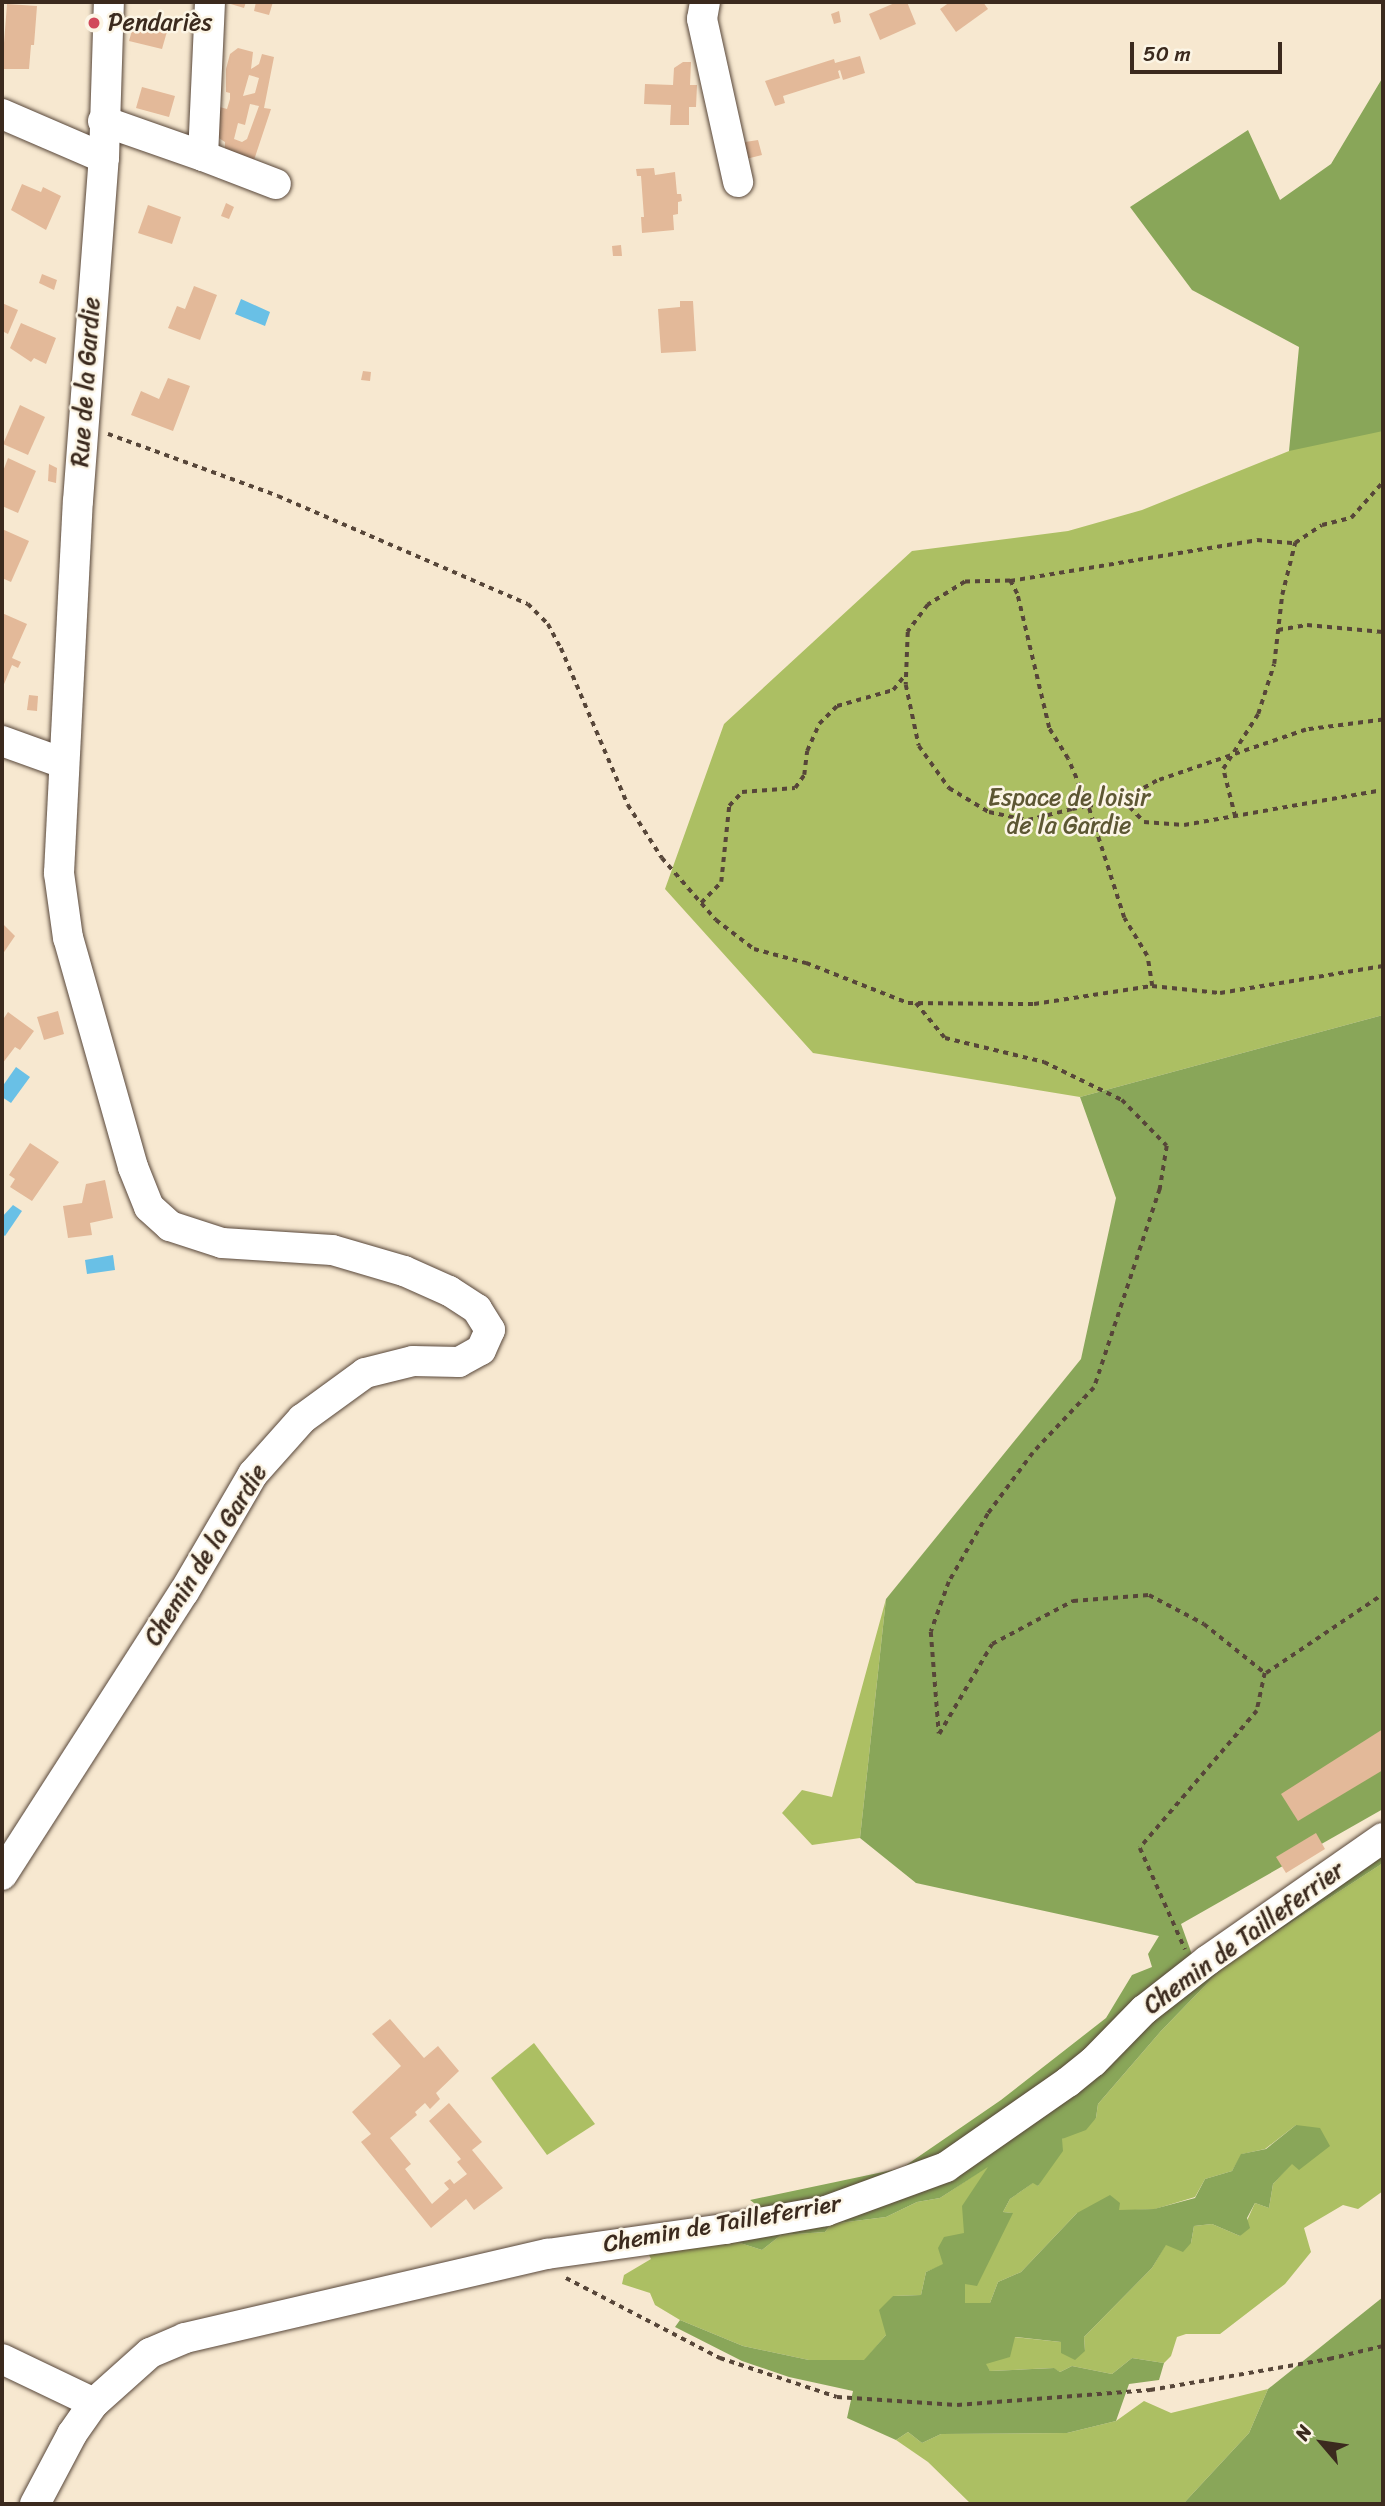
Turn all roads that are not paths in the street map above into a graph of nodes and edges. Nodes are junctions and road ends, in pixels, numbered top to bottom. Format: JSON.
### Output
{"nodes":[{"id":1,"x":109,"y":2,"type":"edge"},
{"id":2,"x":210,"y":2,"type":"edge"},
{"id":3,"x":705,"y":2,"type":"edge"},
{"id":4,"x":2,"y":114,"type":"edge"},
{"id":5,"x":103,"y":121,"type":"junction"},
{"id":6,"x":203,"y":156,"type":"junction"},
{"id":7,"x":104,"y":158,"type":"junction"},
{"id":8,"x":738,"y":182,"type":"dead end"},
{"id":9,"x":276,"y":184,"type":"dead end"},
{"id":10,"x":2,"y":741,"type":"edge"},
{"id":11,"x":63,"y":763,"type":"junction"},
{"id":12,"x":1383,"y":1838,"type":"edge"},
{"id":13,"x":2,"y":1875,"type":"edge"},
{"id":14,"x":2,"y":2359,"type":"edge"},
{"id":15,"x":94,"y":2403,"type":"junction"},
{"id":16,"x":35,"y":2504,"type":"edge"}],
"edges":[{"from":1,"to":5,"type":"street","name":"Rue de la Gardie"},
{"from":2,"to":6,"type":"street"},
{"from":3,"to":8,"type":"street"},
{"from":4,"to":7,"type":"street"},
{"from":5,"to":6,"type":"street"},
{"from":5,"to":7,"type":"street","name":"Rue de la Gardie"},
{"from":6,"to":9,"type":"street"},
{"from":7,"to":11,"type":"street","name":"Rue de la Gardie"},
{"from":10,"to":11,"type":"street"},
{"from":11,"to":13,"type":"street","name":"Chemin de la Gardie"},
{"from":12,"to":15,"type":"street","name":"Chemin de Tailleferrier"},
{"from":14,"to":15,"type":"street"},
{"from":15,"to":16,"type":"street","name":"Chemin de Tailleferrier"}]}
